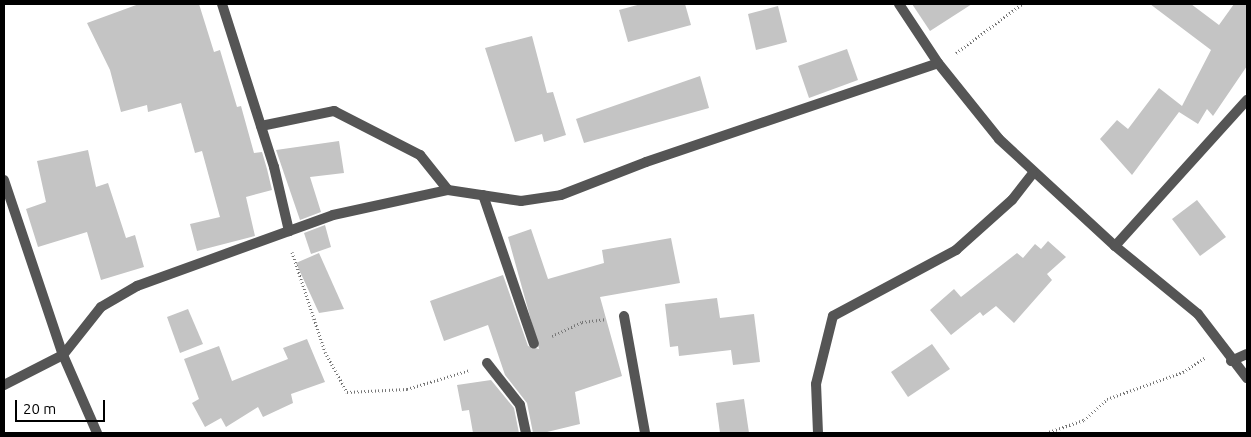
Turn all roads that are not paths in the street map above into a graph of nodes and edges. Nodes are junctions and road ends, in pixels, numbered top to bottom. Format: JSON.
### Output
{"nodes":[{"id":1,"x":222,"y":4,"type":"edge"},
{"id":2,"x":899,"y":4,"type":"edge"},
{"id":3,"x":938,"y":63,"type":"junction"},
{"id":4,"x":1247,"y":100,"type":"edge"},
{"id":5,"x":261,"y":126,"type":"junction"},
{"id":6,"x":1032,"y":174,"type":"junction"},
{"id":7,"x":4,"y":180,"type":"edge"},
{"id":8,"x":448,"y":190,"type":"junction"},
{"id":9,"x":483,"y":195,"type":"junction"},
{"id":10,"x":289,"y":231,"type":"junction"},
{"id":11,"x":1114,"y":246,"type":"junction"},
{"id":12,"x":624,"y":316,"type":"road end"},
{"id":13,"x":534,"y":344,"type":"road end"},
{"id":14,"x":1247,"y":354,"type":"edge"},
{"id":15,"x":63,"y":355,"type":"junction"},
{"id":16,"x":1231,"y":361,"type":"junction"},
{"id":17,"x":488,"y":363,"type":"road end"},
{"id":18,"x":1247,"y":378,"type":"edge"},
{"id":19,"x":4,"y":385,"type":"edge"},
{"id":20,"x":97,"y":433,"type":"edge"},
{"id":21,"x":526,"y":433,"type":"edge"},
{"id":22,"x":645,"y":433,"type":"edge"},
{"id":23,"x":818,"y":433,"type":"edge"}],
"edges":[{"from":1,"to":5,"type":"street"},
{"from":2,"to":3,"type":"street"},
{"from":3,"to":6,"type":"street"},
{"from":3,"to":9,"type":"street"},
{"from":4,"to":11,"type":"street"},
{"from":5,"to":8,"type":"street"},
{"from":5,"to":10,"type":"street"},
{"from":6,"to":11,"type":"street"},
{"from":6,"to":23,"type":"street"},
{"from":7,"to":15,"type":"street"},
{"from":8,"to":9,"type":"street"},
{"from":8,"to":10,"type":"street"},
{"from":9,"to":13,"type":"street"},
{"from":10,"to":15,"type":"street"},
{"from":11,"to":16,"type":"street"},
{"from":12,"to":22,"type":"street"},
{"from":14,"to":16,"type":"street"},
{"from":15,"to":19,"type":"street"},
{"from":15,"to":20,"type":"street"},
{"from":16,"to":18,"type":"street"},
{"from":17,"to":21,"type":"street"}]}
